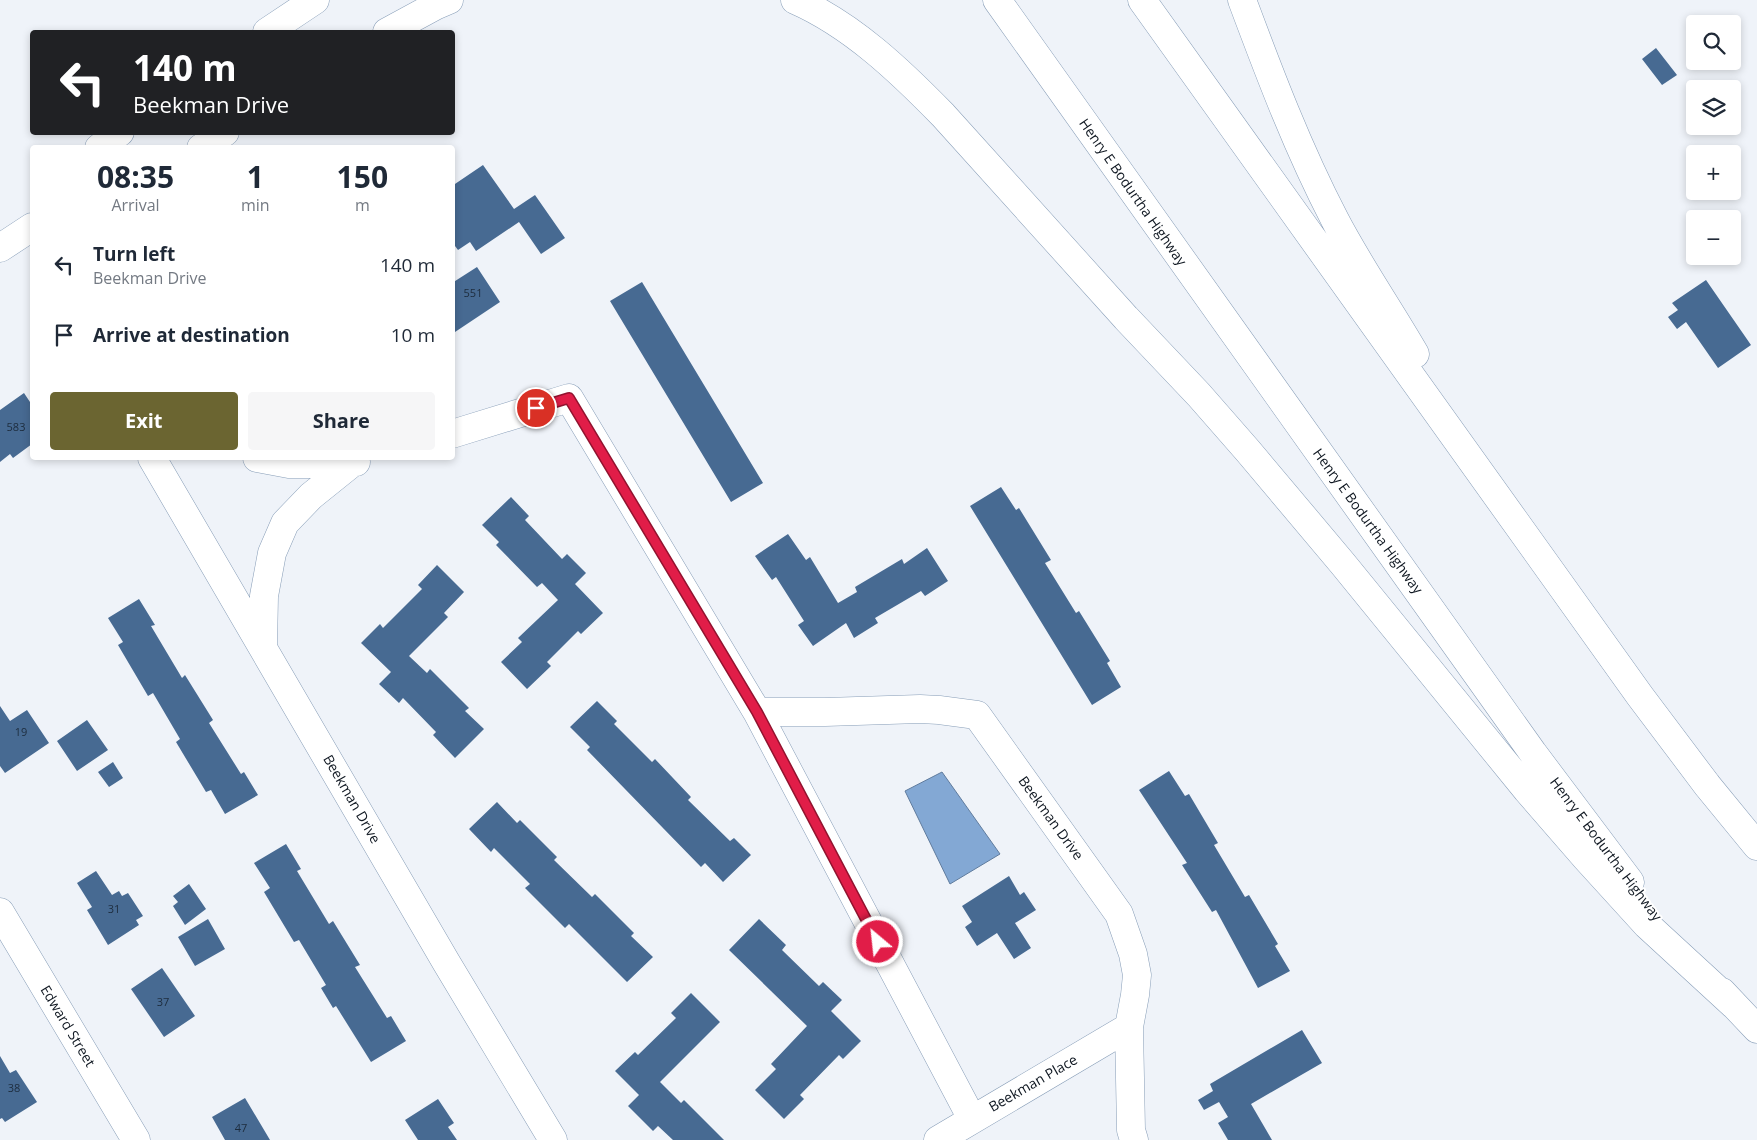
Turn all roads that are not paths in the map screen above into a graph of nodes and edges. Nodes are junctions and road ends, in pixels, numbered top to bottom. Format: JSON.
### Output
{"nodes":[{"id":1,"x":315,"y":0,"type":"edge"},
{"id":2,"x":421,"y":0,"type":"edge"},
{"id":3,"x":449,"y":0,"type":"edge"},
{"id":4,"x":795,"y":0,"type":"edge"},
{"id":5,"x":996,"y":0,"type":"edge"},
{"id":6,"x":1142,"y":0,"type":"edge"},
{"id":7,"x":1242,"y":0,"type":"edge"},
{"id":8,"x":270,"y":30,"type":"edge"},
{"id":9,"x":377,"y":30,"type":"edge"},
{"id":10,"x":391,"y":30,"type":"edge"},
{"id":11,"x":116,"y":135,"type":"edge"},
{"id":12,"x":221,"y":135,"type":"edge"},
{"id":13,"x":103,"y":145,"type":"edge"},
{"id":14,"x":206,"y":145,"type":"edge"},
{"id":15,"x":30,"y":230,"type":"edge"},
{"id":16,"x":0,"y":248,"type":"edge"},
{"id":17,"x":455,"y":433,"type":"edge"},
{"id":18,"x":153,"y":460,"type":"edge"},
{"id":19,"x":267,"y":460,"type":"edge"},
{"id":20,"x":360,"y":460,"type":"edge"},
{"id":21,"x":1549,"y":569,"type":"junction"},
{"id":22,"x":263,"y":647,"type":"junction"},
{"id":23,"x":757,"y":712,"type":"junction"},
{"id":24,"x":1757,"y":846,"type":"edge"},
{"id":25,"x":0,"y":912,"type":"edge"},
{"id":26,"x":1734,"y":1006,"type":"junction"},
{"id":27,"x":1129,"y":1027,"type":"junction"},
{"id":28,"x":1757,"y":1029,"type":"edge"},
{"id":29,"x":972,"y":1119,"type":"junction"},
{"id":30,"x":136,"y":1140,"type":"edge"},
{"id":31,"x":553,"y":1140,"type":"edge"},
{"id":32,"x":938,"y":1140,"type":"edge"},
{"id":33,"x":1134,"y":1140,"type":"edge"}],
"edges":[{"from":1,"to":8,"type":"main road"},
{"from":2,"to":9,"type":"main road"},
{"from":3,"to":10,"type":"main road"},
{"from":4,"to":26,"type":"main road"},
{"from":5,"to":26,"type":"main road","name":"Henry E Bodurtha Highway"},
{"from":6,"to":21,"type":"main road"},
{"from":7,"to":21,"type":"main road"},
{"from":11,"to":13,"type":"main road"},
{"from":12,"to":14,"type":"main road"},
{"from":15,"to":16,"type":"main road"},
{"from":17,"to":23,"type":"main road"},
{"from":18,"to":22,"type":"main road","name":"Beekman Drive"},
{"from":19,"to":20,"type":"main road"},
{"from":20,"to":22,"type":"main road"},
{"from":21,"to":24,"type":"main road"},
{"from":22,"to":31,"type":"main road","name":"Beekman Drive"},
{"from":23,"to":27,"type":"main road","name":"Beekman Drive"},
{"from":23,"to":29,"type":"main road"},
{"from":25,"to":30,"type":"main road","name":"Edward Street"},
{"from":26,"to":28,"type":"main road","name":"Henry E Bodurtha Highway"},
{"from":27,"to":29,"type":"main road","name":"Beekman Place"},
{"from":27,"to":33,"type":"main road","name":"Beekman Drive"},
{"from":29,"to":32,"type":"main road","name":"Beekman Place"}]}
